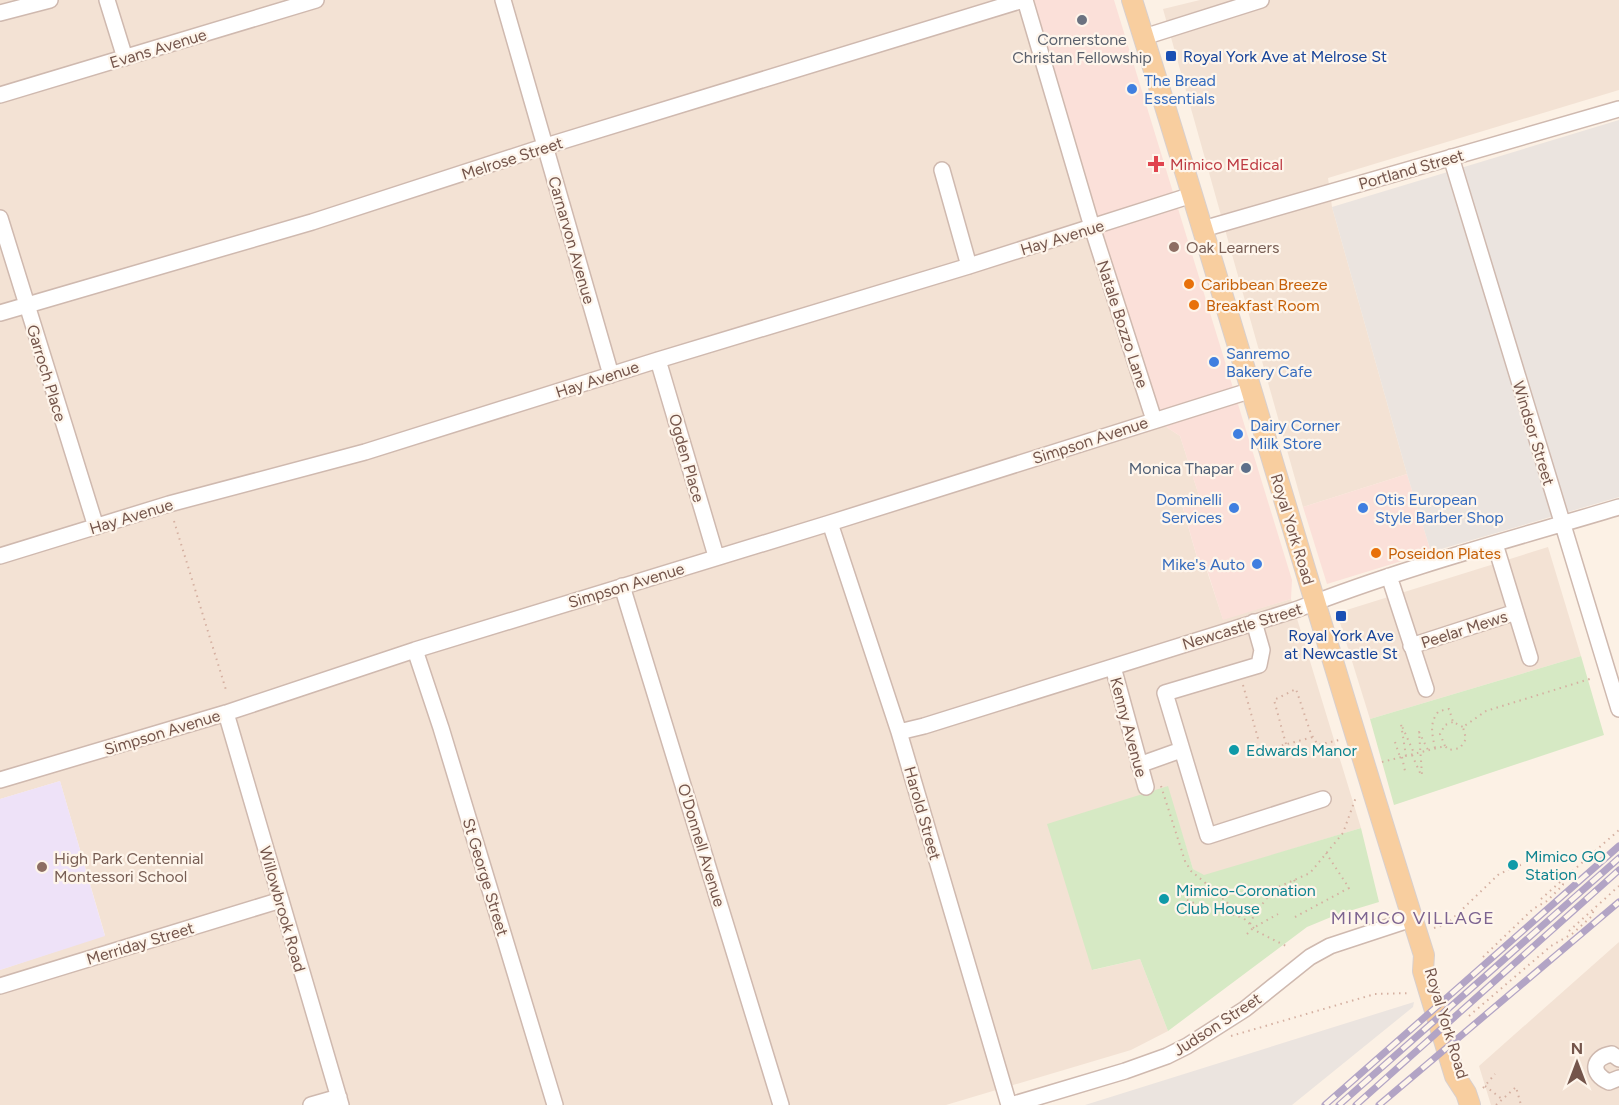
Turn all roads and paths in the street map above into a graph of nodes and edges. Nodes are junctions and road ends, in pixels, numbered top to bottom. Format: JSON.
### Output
{"nodes":[{"id":1,"x":50,"y":0,"type":"edge"},
{"id":2,"x":107,"y":0,"type":"edge"},
{"id":3,"x":316,"y":0,"type":"edge"},
{"id":4,"x":503,"y":0,"type":"edge"},
{"id":5,"x":1024,"y":0,"type":"edge"},
{"id":6,"x":1132,"y":0,"type":"edge"},
{"id":7,"x":1260,"y":0,"type":"edge"},
{"id":8,"x":288,"y":4,"type":"edge"},
{"id":9,"x":0,"y":14,"type":"edge"},
{"id":10,"x":1144,"y":37,"type":"junction"},
{"id":11,"x":125,"y":58,"type":"junction"},
{"id":12,"x":0,"y":95,"type":"edge"},
{"id":13,"x":1619,"y":109,"type":"edge"},
{"id":14,"x":546,"y":147,"type":"junction"},
{"id":15,"x":1452,"y":157,"type":"junction"},
{"id":16,"x":942,"y":170,"type":"dead end"},
{"id":17,"x":1192,"y":195,"type":"junction"},
{"id":18,"x":0,"y":218,"type":"edge"},
{"id":19,"x":1092,"y":227,"type":"junction"},
{"id":20,"x":1203,"y":229,"type":"junction"},
{"id":21,"x":969,"y":266,"type":"junction"},
{"id":22,"x":26,"y":305,"type":"junction"},
{"id":23,"x":0,"y":313,"type":"edge"},
{"id":24,"x":658,"y":360,"type":"junction"},
{"id":25,"x":611,"y":375,"type":"junction"},
{"id":26,"x":1252,"y":390,"type":"junction"},
{"id":27,"x":1154,"y":420,"type":"junction"},
{"id":28,"x":1619,"y":507,"type":"edge"},
{"id":29,"x":174,"y":521,"type":"dead end"},
{"id":30,"x":830,"y":523,"type":"junction"},
{"id":31,"x":1561,"y":524,"type":"junction"},
{"id":32,"x":96,"y":527,"type":"junction"},
{"id":33,"x":1495,"y":544,"type":"junction"},
{"id":34,"x":0,"y":556,"type":"edge"},
{"id":35,"x":716,"y":556,"type":"junction"},
{"id":36,"x":1389,"y":576,"type":"junction"},
{"id":37,"x":622,"y":586,"type":"junction"},
{"id":38,"x":1315,"y":603,"type":"junction"},
{"id":39,"x":1516,"y":612,"type":"junction"},
{"id":40,"x":1254,"y":622,"type":"junction"},
{"id":41,"x":1412,"y":646,"type":"junction"},
{"id":42,"x":415,"y":650,"type":"junction"},
{"id":43,"x":1530,"y":658,"type":"dead end"},
{"id":44,"x":1113,"y":667,"type":"junction"},
{"id":45,"x":1238,"y":671,"type":"junction"},
{"id":46,"x":1593,"y":678,"type":"dead end"},
{"id":47,"x":1426,"y":689,"type":"dead end"},
{"id":48,"x":226,"y":690,"type":"dead end"},
{"id":49,"x":1619,"y":709,"type":"edge"},
{"id":50,"x":226,"y":713,"type":"junction"},
{"id":51,"x":1453,"y":722,"type":"junction"},
{"id":52,"x":1462,"y":727,"type":"junction"},
{"id":53,"x":899,"y":732,"type":"junction"},
{"id":54,"x":1313,"y":737,"type":"junction"},
{"id":55,"x":1339,"y":740,"type":"dead end"},
{"id":56,"x":1259,"y":742,"type":"dead end"},
{"id":57,"x":1395,"y":742,"type":"dead end"},
{"id":58,"x":1286,"y":744,"type":"junction"},
{"id":59,"x":1445,"y":746,"type":"junction"},
{"id":60,"x":1276,"y":747,"type":"dead end"},
{"id":61,"x":1435,"y":748,"type":"junction"},
{"id":62,"x":1181,"y":750,"type":"junction"},
{"id":63,"x":1428,"y":750,"type":"junction"},
{"id":64,"x":1420,"y":753,"type":"junction"},
{"id":65,"x":1413,"y":754,"type":"junction"},
{"id":66,"x":1403,"y":757,"type":"junction"},
{"id":67,"x":1381,"y":763,"type":"dead end"},
{"id":68,"x":1139,"y":765,"type":"junction"},
{"id":69,"x":1405,"y":771,"type":"dead end"},
{"id":70,"x":0,"y":780,"type":"edge"},
{"id":71,"x":1146,"y":787,"type":"joint"},
{"id":72,"x":1356,"y":797,"type":"dead end"},
{"id":73,"x":1323,"y":799,"type":"dead end"},
{"id":74,"x":1619,"y":830,"type":"edge"},
{"id":75,"x":1326,"y":853,"type":"junction"},
{"id":76,"x":1537,"y":854,"type":"dead end"},
{"id":77,"x":1294,"y":880,"type":"junction"},
{"id":78,"x":1563,"y":880,"type":"junction"},
{"id":79,"x":1298,"y":886,"type":"dead end"},
{"id":80,"x":1619,"y":886,"type":"edge"},
{"id":81,"x":1540,"y":899,"type":"dead end"},
{"id":82,"x":281,"y":900,"type":"junction"},
{"id":83,"x":1187,"y":900,"type":"dead end"},
{"id":84,"x":1594,"y":909,"type":"junction"},
{"id":85,"x":1278,"y":914,"type":"dead end"},
{"id":86,"x":1295,"y":917,"type":"dead end"},
{"id":87,"x":1243,"y":918,"type":"junction"},
{"id":88,"x":1412,"y":919,"type":"junction"},
{"id":89,"x":1250,"y":924,"type":"junction"},
{"id":90,"x":1253,"y":928,"type":"junction"},
{"id":91,"x":1431,"y":929,"type":"dead end"},
{"id":92,"x":1569,"y":931,"type":"dead end"},
{"id":93,"x":1247,"y":934,"type":"dead end"},
{"id":94,"x":1286,"y":946,"type":"dead end"},
{"id":95,"x":1483,"y":957,"type":"dead end"},
{"id":96,"x":0,"y":986,"type":"edge"},
{"id":97,"x":1414,"y":993,"type":"dead end"},
{"id":98,"x":1469,"y":1016,"type":"dead end"},
{"id":99,"x":1206,"y":1035,"type":"junction"},
{"id":100,"x":1619,"y":1059,"type":"edge"},
{"id":101,"x":1495,"y":1074,"type":"dead end"},
{"id":102,"x":1618,"y":1079,"type":"edge"},
{"id":103,"x":1485,"y":1086,"type":"junction"},
{"id":104,"x":1472,"y":1096,"type":"edge"},
{"id":105,"x":1502,"y":1100,"type":"junction"},
{"id":106,"x":340,"y":1101,"type":"edge"},
{"id":107,"x":311,"y":1105,"type":"edge"},
{"id":108,"x":555,"y":1105,"type":"edge"},
{"id":109,"x":781,"y":1105,"type":"edge"},
{"id":110,"x":1010,"y":1105,"type":"edge"},
{"id":111,"x":1496,"y":1105,"type":"edge"},
{"id":112,"x":1521,"y":1105,"type":"edge"}],
"edges":[{"from":1,"to":9,"type":"street"},
{"from":2,"to":11,"type":"street"},
{"from":3,"to":8,"type":"street","name":"Evans Avenue"},
{"from":4,"to":14,"type":"street","name":"Carnarvon Avenue"},
{"from":5,"to":14,"type":"street","name":"Melrose Street"},
{"from":5,"to":19,"type":"street","name":"Natale Bozzo Lane"},
{"from":6,"to":10,"type":"main road","name":"Royal York Road"},
{"from":7,"to":10,"type":"street"},
{"from":8,"to":11,"type":"street","name":"Evans Avenue"},
{"from":10,"to":17,"type":"main road","name":"Royal York Road"},
{"from":11,"to":12,"type":"street","name":"Evans Avenue"},
{"from":13,"to":15,"type":"street","name":"Portland Street"},
{"from":14,"to":22,"type":"street","name":"Melrose Street"},
{"from":14,"to":25,"type":"street","name":"Carnarvon Avenue"},
{"from":15,"to":20,"type":"street","name":"Portland Street"},
{"from":15,"to":31,"type":"street","name":"Windsor Street"},
{"from":16,"to":21,"type":"street"},
{"from":17,"to":19,"type":"street","name":"Hay Avenue"},
{"from":17,"to":20,"type":"main road","name":"Royal York Road"},
{"from":18,"to":22,"type":"street","name":"Garroch Place"},
{"from":19,"to":21,"type":"street","name":"Hay Avenue"},
{"from":19,"to":27,"type":"street","name":"Natale Bozzo Lane"},
{"from":20,"to":26,"type":"main road","name":"Royal York Road"},
{"from":21,"to":24,"type":"street","name":"Hay Avenue"},
{"from":22,"to":23,"type":"street","name":"Melrose Street"},
{"from":22,"to":32,"type":"street","name":"Garroch Place"},
{"from":24,"to":25,"type":"street","name":"Hay Avenue"},
{"from":24,"to":35,"type":"street","name":"Ogden Place"},
{"from":25,"to":32,"type":"street","name":"Hay Avenue"},
{"from":26,"to":27,"type":"street","name":"Simpson Avenue"},
{"from":26,"to":38,"type":"main road","name":"Royal York Road"},
{"from":27,"to":30,"type":"street","name":"Simpson Avenue"},
{"from":28,"to":31,"type":"street","name":"Newcastle Street"},
{"from":29,"to":48,"type":"path"},
{"from":30,"to":35,"type":"street","name":"Simpson Avenue"},
{"from":30,"to":53,"type":"street","name":"Harold Street"},
{"from":31,"to":33,"type":"street","name":"Newcastle Street"},
{"from":31,"to":49,"type":"street","name":"Windsor Street"},
{"from":32,"to":34,"type":"street","name":"Hay Avenue"},
{"from":33,"to":36,"type":"street","name":"Newcastle Street"},
{"from":33,"to":39,"type":"street","name":"Peelar Mews"},
{"from":35,"to":37,"type":"street","name":"Simpson Avenue"},
{"from":36,"to":38,"type":"street","name":"Newcastle Street"},
{"from":36,"to":41,"type":"street","name":"Peelar Mews"},
{"from":37,"to":42,"type":"street","name":"Simpson Avenue"},
{"from":37,"to":109,"type":"street","name":"O'Donnell Avenue"},
{"from":38,"to":40,"type":"street","name":"Newcastle Street"},
{"from":38,"to":88,"type":"main road","name":"Royal York Road"},
{"from":39,"to":41,"type":"street","name":"Peelar Mews"},
{"from":39,"to":43,"type":"street","name":"Peelar Mews"},
{"from":40,"to":44,"type":"street","name":"Newcastle Street"},
{"from":40,"to":45,"type":"street"},
{"from":41,"to":47,"type":"street","name":"Peelar Mews"},
{"from":42,"to":50,"type":"street","name":"Simpson Avenue"},
{"from":42,"to":108,"type":"street","name":"St George Street"},
{"from":44,"to":53,"type":"street","name":"Newcastle Street"},
{"from":44,"to":68,"type":"street","name":"Kenny Avenue"},
{"from":45,"to":56,"type":"path"},
{"from":45,"to":62,"type":"street"},
{"from":46,"to":52,"type":"path"},
{"from":50,"to":70,"type":"street","name":"Simpson Avenue"},
{"from":50,"to":82,"type":"street","name":"Willowbrook Road"},
{"from":51,"to":52,"type":"path"},
{"from":51,"to":59,"type":"path"},
{"from":51,"to":61,"type":"path"},
{"from":52,"to":59,"type":"path"},
{"from":53,"to":110,"type":"street","name":"Harold Street"},
{"from":54,"to":55,"type":"path"},
{"from":54,"to":58,"type":"path"},
{"from":54,"to":58,"type":"path"},
{"from":57,"to":66,"type":"path"},
{"from":58,"to":60,"type":"path"},
{"from":59,"to":61,"type":"path"},
{"from":61,"to":63,"type":"path"},
{"from":62,"to":68,"type":"street"},
{"from":62,"to":73,"type":"street"},
{"from":63,"to":64,"type":"path"},
{"from":63,"to":64,"type":"path"},
{"from":64,"to":65,"type":"path"},
{"from":64,"to":65,"type":"path"},
{"from":65,"to":66,"type":"path"},
{"from":65,"to":66,"type":"path"},
{"from":66,"to":67,"type":"path"},
{"from":66,"to":69,"type":"path"},
{"from":68,"to":71,"type":"street","name":"Kenny Avenue"},
{"from":71,"to":87,"type":"path"},
{"from":72,"to":75,"type":"path"},
{"from":74,"to":78,"type":"path"},
{"from":75,"to":77,"type":"path"},
{"from":75,"to":86,"type":"path"},
{"from":76,"to":91,"type":"path"},
{"from":77,"to":79,"type":"path"},
{"from":77,"to":89,"type":"path"},
{"from":78,"to":81,"type":"path"},
{"from":78,"to":95,"type":"path"},
{"from":80,"to":84,"type":"path"},
{"from":82,"to":96,"type":"street","name":"Merriday Street"},
{"from":82,"to":106,"type":"street","name":"Willowbrook Road"},
{"from":83,"to":87,"type":"path"},
{"from":84,"to":92,"type":"path"},
{"from":84,"to":98,"type":"path"},
{"from":85,"to":90,"type":"path"},
{"from":87,"to":89,"type":"path"},
{"from":88,"to":99,"type":"street","name":"Judson Street"},
{"from":88,"to":104,"type":"main road","name":"Royal York Road"},
{"from":89,"to":90,"type":"path"},
{"from":90,"to":93,"type":"path"},
{"from":90,"to":94,"type":"path"},
{"from":97,"to":99,"type":"path"},
{"from":99,"to":110,"type":"street","name":"Judson Street"},
{"from":100,"to":102,"type":"street"},
{"from":101,"to":103,"type":"path"},
{"from":103,"to":104,"type":"path"},
{"from":103,"to":105,"type":"path"},
{"from":105,"to":111,"type":"path"},
{"from":105,"to":112,"type":"path"},
{"from":106,"to":107,"type":"street"}]}
